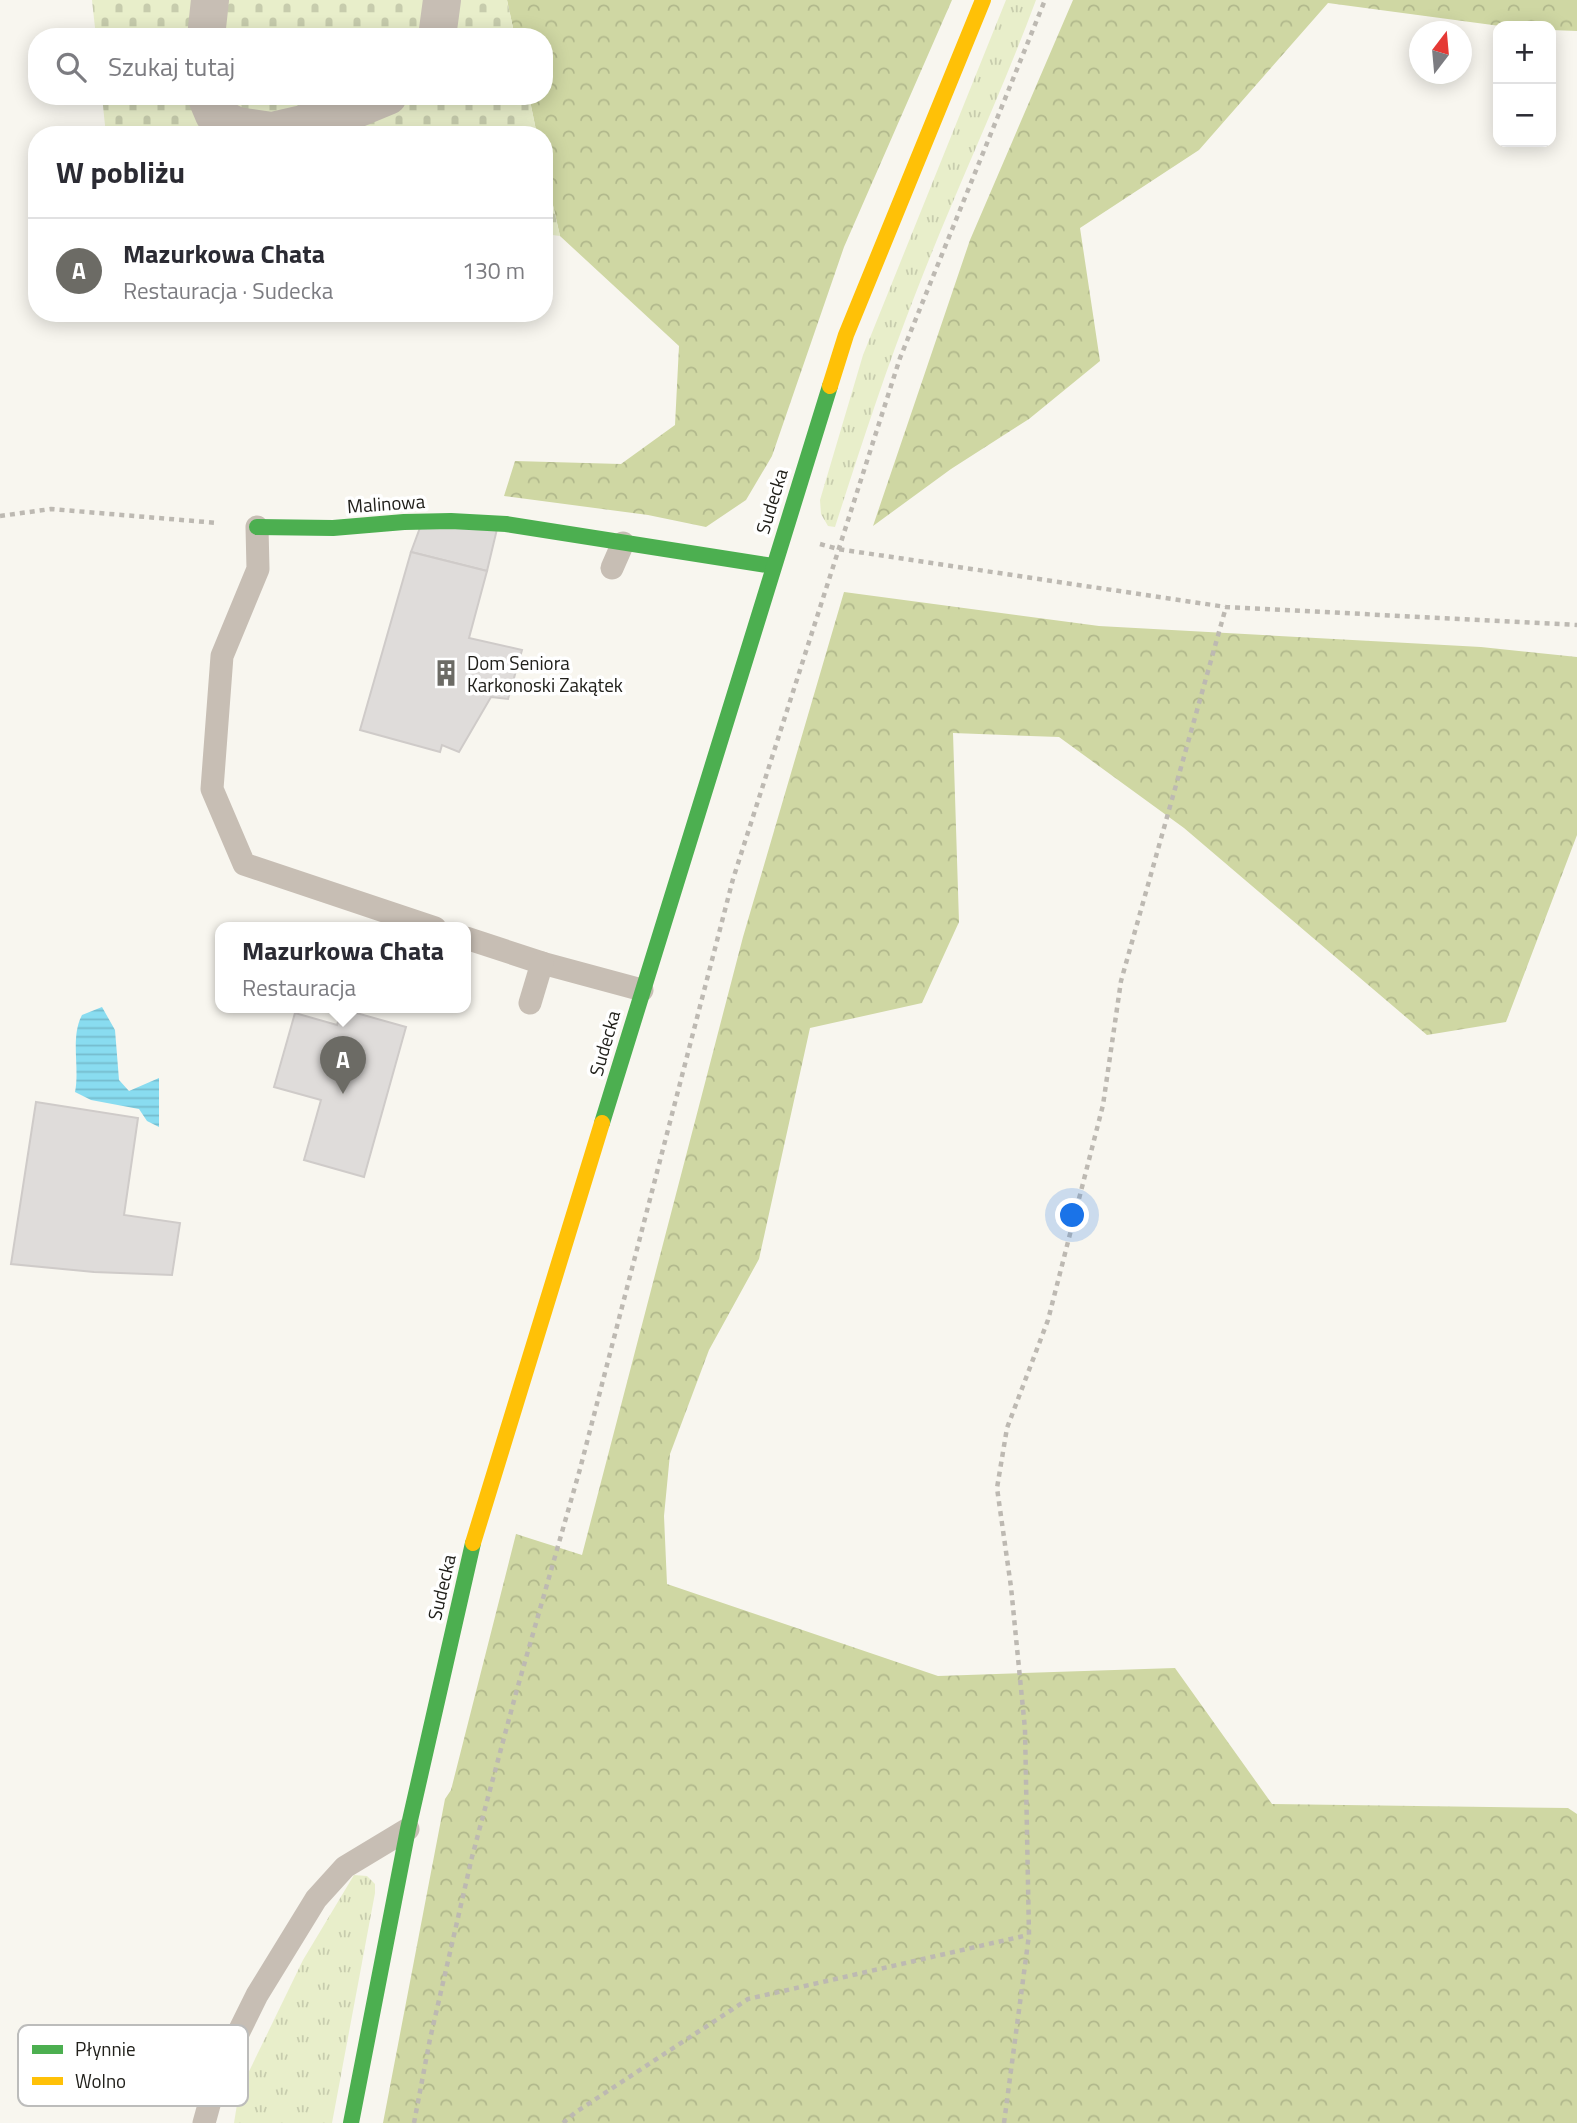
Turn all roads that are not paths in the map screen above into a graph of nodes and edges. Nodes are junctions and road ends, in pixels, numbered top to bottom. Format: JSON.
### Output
{"nodes":[{"id":1,"x":210,"y":0,"type":"edge"},
{"id":2,"x":442,"y":0,"type":"edge"},
{"id":3,"x":983,"y":0,"type":"edge"},
{"id":4,"x":207,"y":28,"type":"edge"},
{"id":5,"x":438,"y":28,"type":"edge"},
{"id":6,"x":210,"y":105,"type":"edge"},
{"id":7,"x":366,"y":105,"type":"edge"},
{"id":8,"x":237,"y":126,"type":"edge"},
{"id":9,"x":294,"y":126,"type":"edge"},
{"id":10,"x":257,"y":527,"type":"joint"},
{"id":11,"x":623,"y":543,"type":"junction"},
{"id":12,"x":773,"y":566,"type":"junction"},
{"id":13,"x":612,"y":568,"type":"dead end"},
{"id":14,"x":417,"y":922,"type":"edge"},
{"id":15,"x":471,"y":940,"type":"edge"},
{"id":16,"x":542,"y":963,"type":"junction"},
{"id":17,"x":642,"y":990,"type":"junction"},
{"id":18,"x":530,"y":1003,"type":"dead end"},
{"id":19,"x":408,"y":1829,"type":"junction"},
{"id":20,"x":242,"y":2025,"type":"edge"},
{"id":21,"x":209,"y":2106,"type":"edge"},
{"id":22,"x":204,"y":2123,"type":"edge"},
{"id":23,"x":351,"y":2123,"type":"edge"}],
"edges":[{"from":1,"to":4,"type":"street"},
{"from":2,"to":5,"type":"street"},
{"from":3,"to":12,"type":"main road","name":"Sudecka"},
{"from":6,"to":8,"type":"street"},
{"from":7,"to":9,"type":"street"},
{"from":10,"to":11,"type":"main road","name":"Malinowa"},
{"from":10,"to":14,"type":"lane"},
{"from":11,"to":12,"type":"main road","name":"Malinowa"},
{"from":11,"to":13,"type":"lane"},
{"from":12,"to":17,"type":"main road","name":"Sudecka"},
{"from":15,"to":16,"type":"lane"},
{"from":16,"to":17,"type":"lane"},
{"from":16,"to":18,"type":"lane"},
{"from":17,"to":19,"type":"main road","name":"Sudecka"},
{"from":19,"to":20,"type":"lane"},
{"from":19,"to":23,"type":"main road","name":"Sudecka"},
{"from":21,"to":22,"type":"lane"}]}
